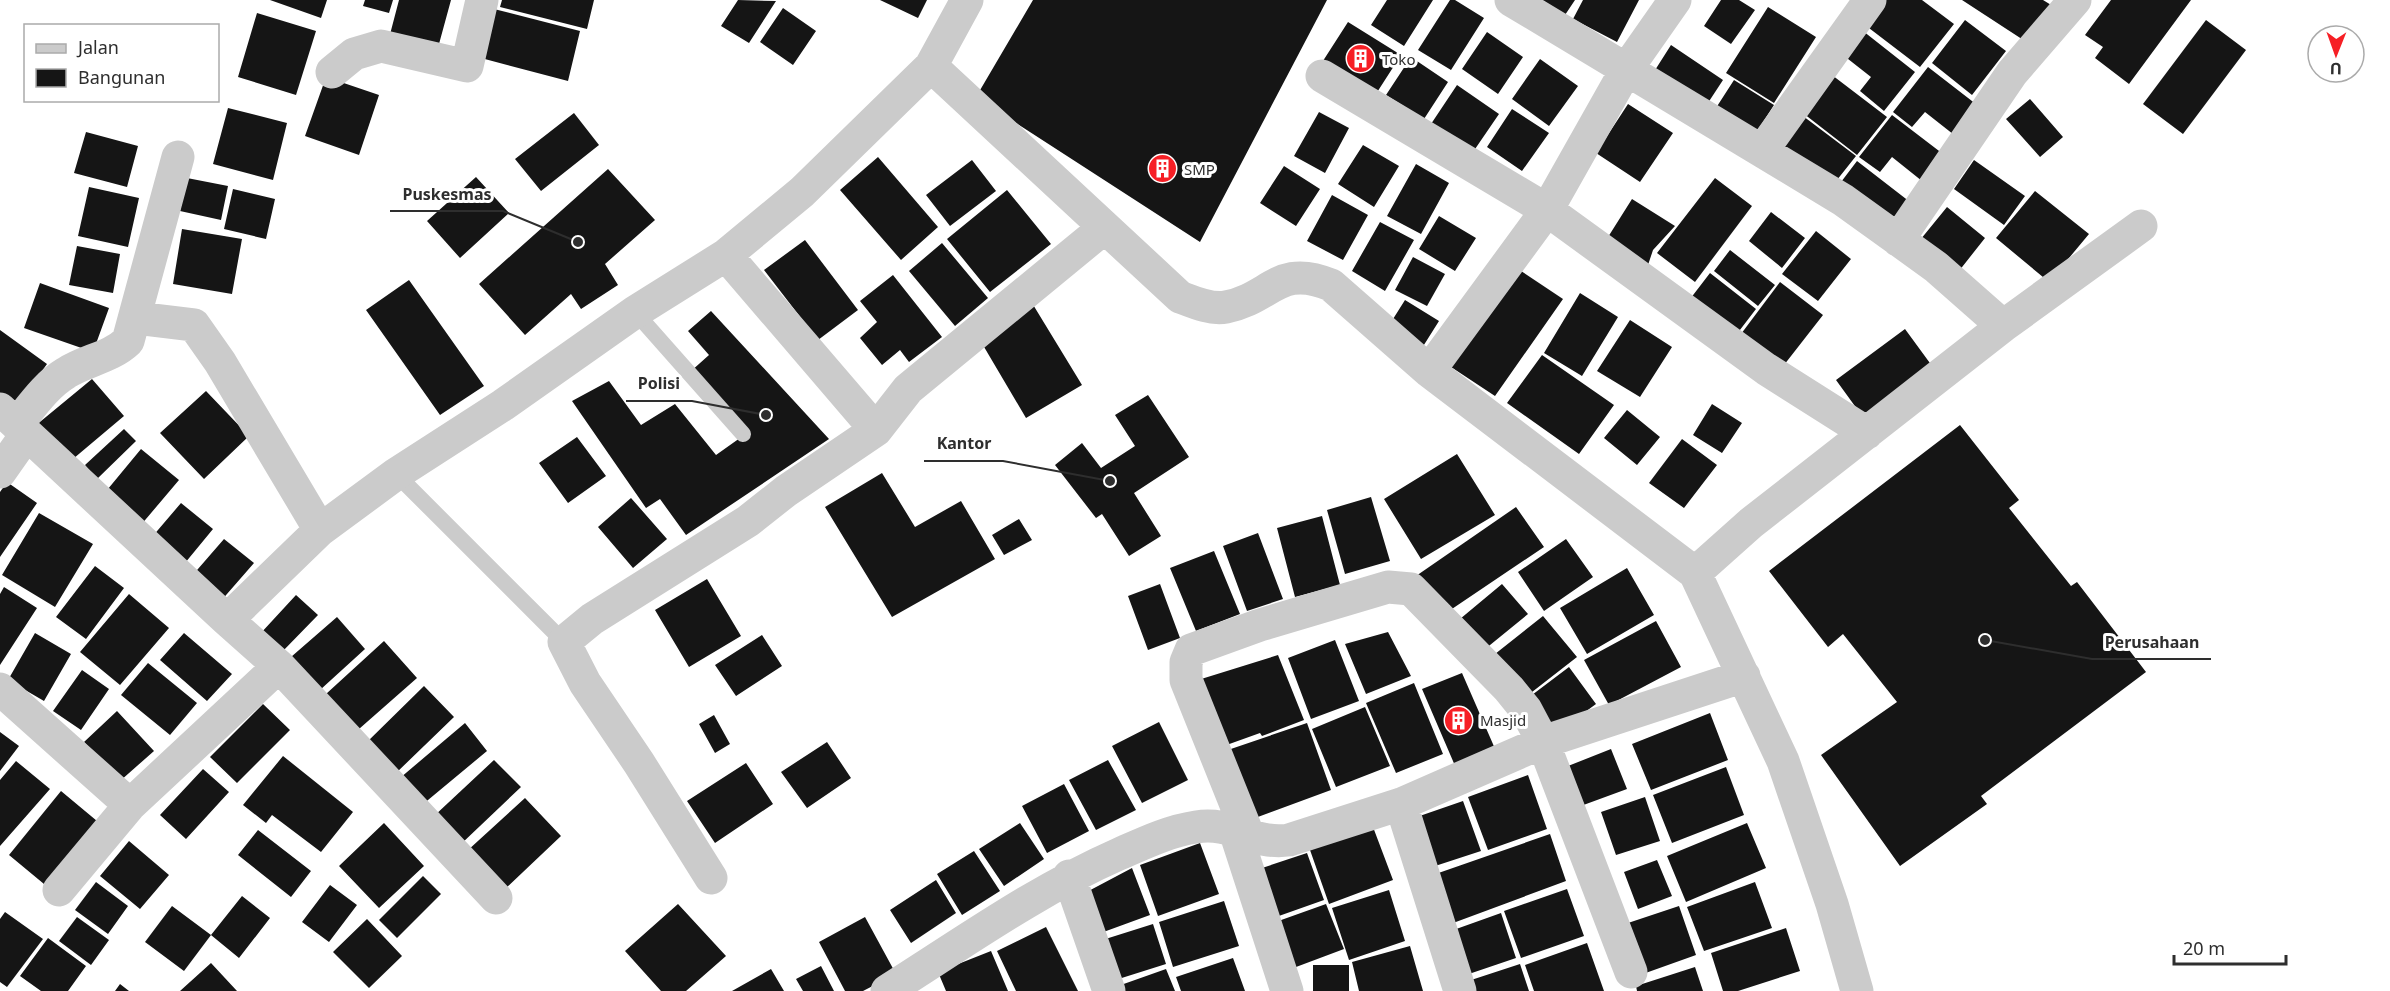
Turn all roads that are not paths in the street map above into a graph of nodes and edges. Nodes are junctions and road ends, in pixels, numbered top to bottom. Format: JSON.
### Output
{"nodes":[{"id":1,"x":482,"y":0,"type":"edge"},
{"id":2,"x":967,"y":0,"type":"edge"},
{"id":3,"x":1511,"y":0,"type":"edge"},
{"id":4,"x":1675,"y":0,"type":"edge"},
{"id":5,"x":1870,"y":0,"type":"edge"},
{"id":6,"x":2075,"y":0,"type":"edge"},
{"id":7,"x":931,"y":66,"type":"junction"},
{"id":8,"x":1626,"y":70,"type":"junction"},
{"id":9,"x":332,"y":72,"type":"dead end"},
{"id":10,"x":1322,"y":76,"type":"dead end"},
{"id":11,"x":1762,"y":151,"type":"junction"},
{"id":12,"x":178,"y":157,"type":"dead end"},
{"id":13,"x":1547,"y":210,"type":"junction"},
{"id":14,"x":2141,"y":226,"type":"dead end"},
{"id":15,"x":1104,"y":228,"type":"junction"},
{"id":16,"x":1898,"y":240,"type":"junction"},
{"id":17,"x":726,"y":255,"type":"junction"},
{"id":18,"x":635,"y":312,"type":"junction"},
{"id":19,"x":136,"y":318,"type":"junction"},
{"id":20,"x":2003,"y":326,"type":"junction"},
{"id":21,"x":1429,"y":371,"type":"junction"},
{"id":22,"x":14,"y":422,"type":"edge"},
{"id":23,"x":876,"y":430,"type":"junction"},
{"id":24,"x":1867,"y":433,"type":"junction"},
{"id":25,"x":743,"y":434,"type":"dead end"},
{"id":26,"x":0,"y":472,"type":"edge"},
{"id":27,"x":396,"y":474,"type":"junction"},
{"id":28,"x":320,"y":530,"type":"junction"},
{"id":29,"x":1695,"y":573,"type":"junction"},
{"id":30,"x":227,"y":620,"type":"junction"},
{"id":31,"x":564,"y":642,"type":"junction"},
{"id":32,"x":279,"y":666,"type":"junction"},
{"id":33,"x":1744,"y":676,"type":"junction"},
{"id":34,"x":0,"y":689,"type":"edge"},
{"id":35,"x":1543,"y":742,"type":"junction"},
{"id":36,"x":130,"y":804,"type":"junction"},
{"id":37,"x":1401,"y":804,"type":"junction"},
{"id":38,"x":1242,"y":834,"type":"junction"},
{"id":39,"x":1069,"y":876,"type":"junction"},
{"id":40,"x":711,"y":878,"type":"dead end"},
{"id":41,"x":59,"y":890,"type":"dead end"},
{"id":42,"x":496,"y":898,"type":"dead end"},
{"id":43,"x":1631,"y":972,"type":"dead end"},
{"id":44,"x":926,"y":980,"type":"edge"},
{"id":45,"x":887,"y":991,"type":"edge"},
{"id":46,"x":1108,"y":991,"type":"edge"},
{"id":47,"x":1287,"y":991,"type":"edge"},
{"id":48,"x":1460,"y":991,"type":"edge"},
{"id":49,"x":1857,"y":991,"type":"edge"}],
"edges":[{"from":1,"to":9,"type":"street"},
{"from":2,"to":7,"type":"street"},
{"from":3,"to":8,"type":"street"},
{"from":4,"to":8,"type":"street"},
{"from":5,"to":11,"type":"street"},
{"from":6,"to":16,"type":"street"},
{"from":7,"to":15,"type":"street"},
{"from":7,"to":17,"type":"street"},
{"from":8,"to":11,"type":"street"},
{"from":8,"to":13,"type":"street"},
{"from":10,"to":13,"type":"street"},
{"from":11,"to":16,"type":"street"},
{"from":12,"to":19,"type":"street"},
{"from":13,"to":21,"type":"street"},
{"from":13,"to":24,"type":"street"},
{"from":14,"to":20,"type":"street"},
{"from":15,"to":21,"type":"street"},
{"from":15,"to":23,"type":"street"},
{"from":16,"to":20,"type":"street"},
{"from":17,"to":18,"type":"street"},
{"from":17,"to":23,"type":"street"},
{"from":18,"to":25,"type":"lane"},
{"from":18,"to":27,"type":"street"},
{"from":19,"to":22,"type":"street"},
{"from":19,"to":28,"type":"street"},
{"from":20,"to":24,"type":"street"},
{"from":21,"to":29,"type":"street"},
{"from":22,"to":26,"type":"street"},
{"from":22,"to":30,"type":"street"},
{"from":23,"to":31,"type":"street"},
{"from":24,"to":29,"type":"street"},
{"from":27,"to":28,"type":"street"},
{"from":27,"to":31,"type":"lane"},
{"from":28,"to":30,"type":"street"},
{"from":29,"to":33,"type":"street"},
{"from":30,"to":32,"type":"street"},
{"from":31,"to":40,"type":"street"},
{"from":32,"to":36,"type":"street"},
{"from":32,"to":42,"type":"street"},
{"from":33,"to":35,"type":"street"},
{"from":33,"to":49,"type":"street"},
{"from":34,"to":36,"type":"street"},
{"from":35,"to":37,"type":"street"},
{"from":35,"to":38,"type":"street"},
{"from":35,"to":43,"type":"street"},
{"from":36,"to":41,"type":"street"},
{"from":37,"to":38,"type":"street"},
{"from":37,"to":48,"type":"street"},
{"from":38,"to":39,"type":"street"},
{"from":38,"to":47,"type":"street"},
{"from":39,"to":44,"type":"street"},
{"from":39,"to":46,"type":"street"},
{"from":44,"to":45,"type":"street"}]}
